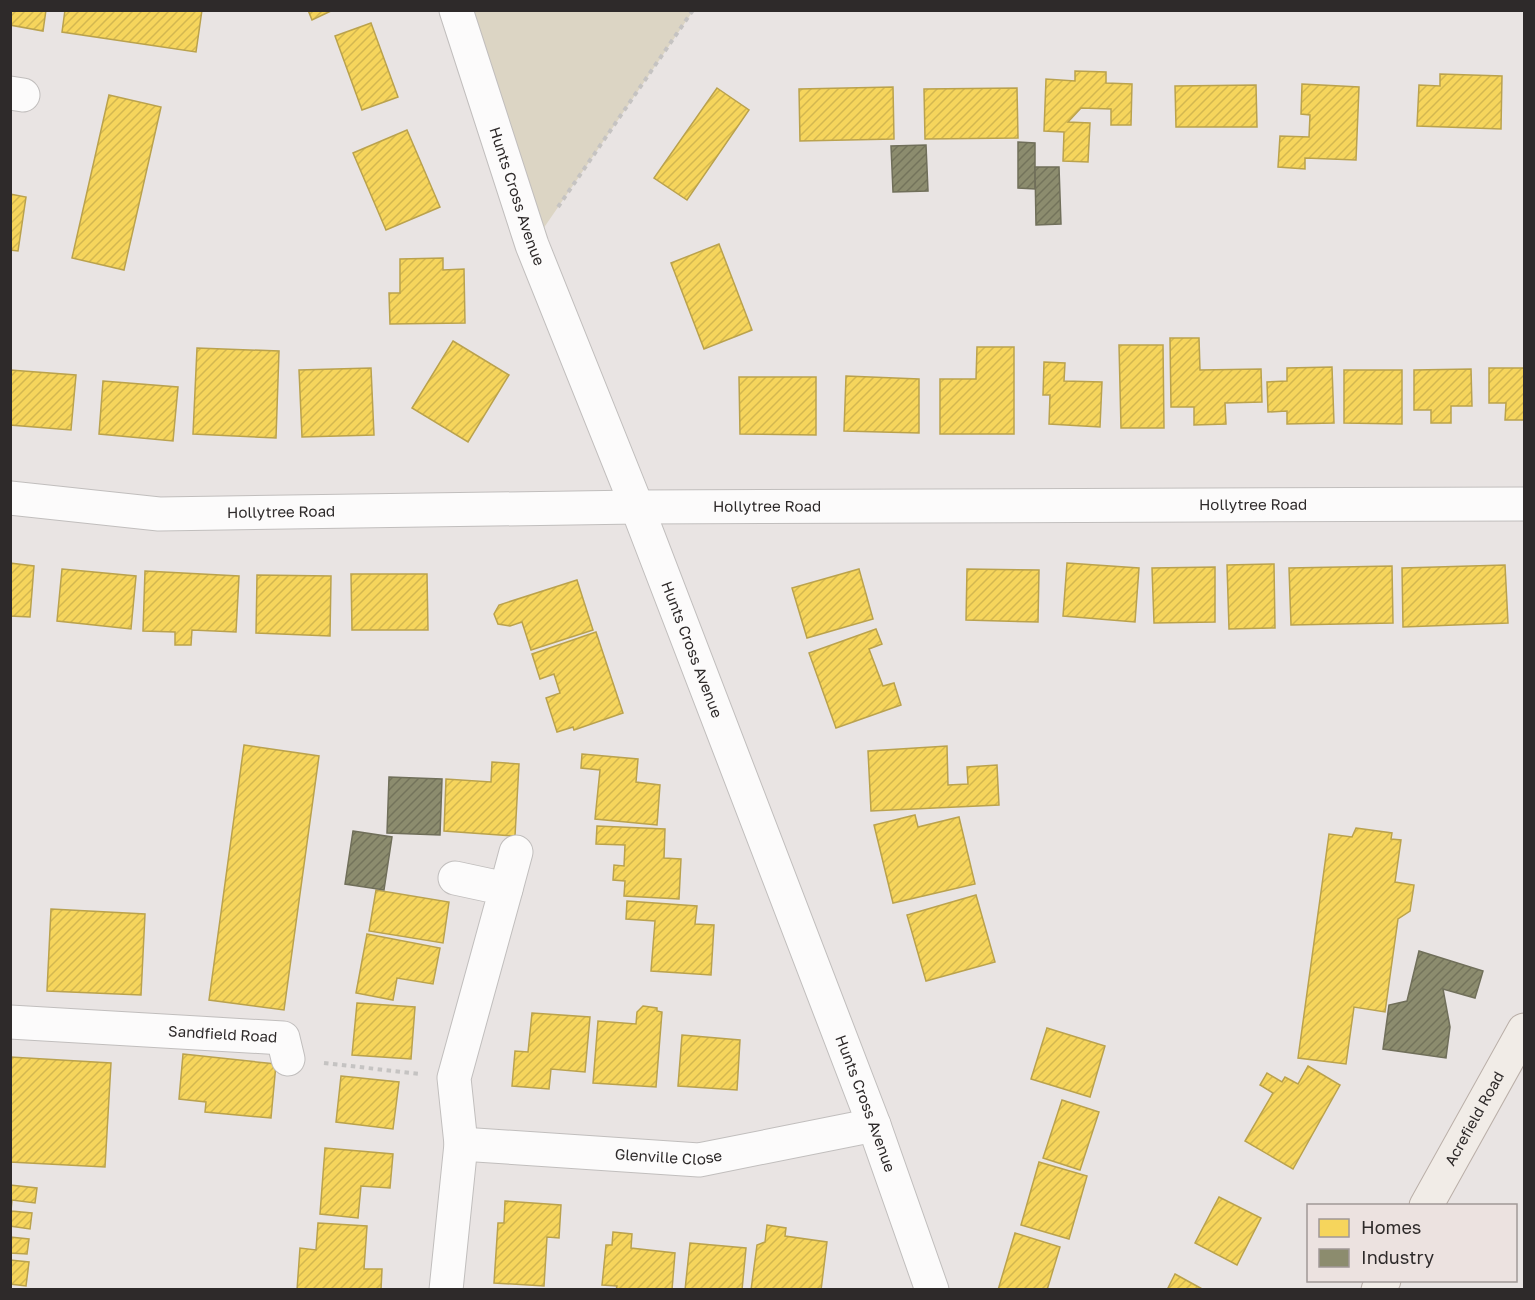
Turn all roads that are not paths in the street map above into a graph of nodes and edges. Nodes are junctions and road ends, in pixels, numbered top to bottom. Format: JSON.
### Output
{"nodes":[{"id":1,"x":456,"y":10,"type":"edge"},
{"id":2,"x":10,"y":498,"type":"edge"},
{"id":3,"x":1524,"y":504,"type":"edge"},
{"id":4,"x":637,"y":507,"type":"junction"},
{"id":5,"x":516,"y":852,"type":"dead end"},
{"id":6,"x":455,"y":878,"type":"dead end"},
{"id":7,"x":506,"y":889,"type":"junction"},
{"id":8,"x":10,"y":1022,"type":"edge"},
{"id":9,"x":1524,"y":1030,"type":"edge"},
{"id":10,"x":288,"y":1059,"type":"road end"},
{"id":11,"x":874,"y":1125,"type":"junction"},
{"id":12,"x":461,"y":1144,"type":"junction"},
{"id":13,"x":1427,"y":1204,"type":"edge"},
{"id":14,"x":446,"y":1290,"type":"edge"},
{"id":15,"x":932,"y":1290,"type":"edge"}],
"edges":[{"from":1,"to":4,"type":"street","name":"Hunts Cross Avenue"},
{"from":2,"to":4,"type":"street","name":"Hollytree Road"},
{"from":3,"to":4,"type":"street","name":"Hollytree Road"},
{"from":4,"to":11,"type":"street","name":"Hunts Cross Avenue"},
{"from":5,"to":7,"type":"street"},
{"from":6,"to":7,"type":"street"},
{"from":7,"to":12,"type":"street"},
{"from":8,"to":10,"type":"street","name":"Sandfield Road"},
{"from":9,"to":13,"type":"main road","name":"Acrefield Road"},
{"from":11,"to":12,"type":"street","name":"Glenville Close"},
{"from":11,"to":15,"type":"street","name":"Hunts Cross Avenue"},
{"from":12,"to":14,"type":"street"}]}
